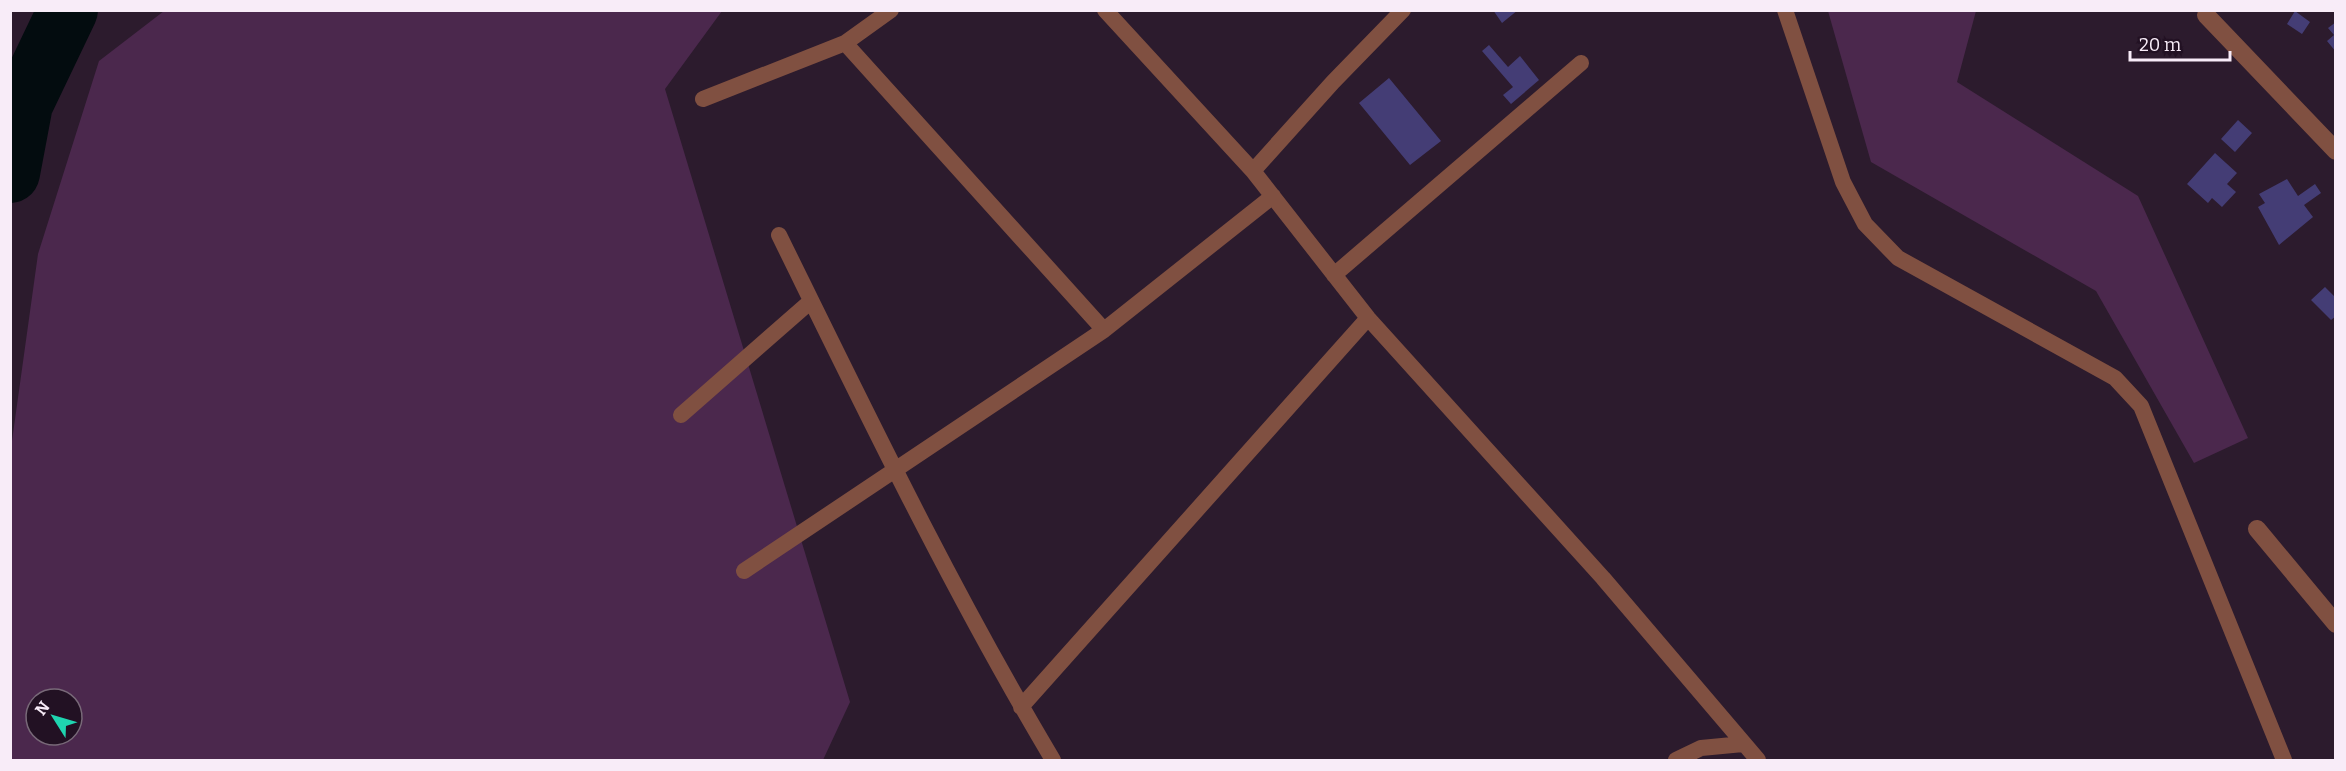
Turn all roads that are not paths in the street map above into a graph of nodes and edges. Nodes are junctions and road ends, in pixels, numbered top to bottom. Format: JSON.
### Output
{"nodes":[{"id":1,"x":891,"y":10,"type":"edge"},
{"id":2,"x":1105,"y":10,"type":"edge"},
{"id":3,"x":1404,"y":10,"type":"edge"},
{"id":4,"x":1785,"y":10,"type":"edge"},
{"id":5,"x":2206,"y":15,"type":"dead end"},
{"id":6,"x":845,"y":43,"type":"junction"},
{"id":7,"x":1581,"y":63,"type":"dead end"},
{"id":8,"x":703,"y":99,"type":"dead end"},
{"id":9,"x":2336,"y":151,"type":"edge"},
{"id":10,"x":1253,"y":171,"type":"junction"},
{"id":11,"x":1273,"y":196,"type":"junction"},
{"id":12,"x":779,"y":235,"type":"dead end"},
{"id":13,"x":1334,"y":275,"type":"junction"},
{"id":14,"x":812,"y":301,"type":"junction"},
{"id":15,"x":1368,"y":318,"type":"junction"},
{"id":16,"x":1104,"y":330,"type":"junction"},
{"id":17,"x":681,"y":415,"type":"dead end"},
{"id":18,"x":894,"y":469,"type":"junction"},
{"id":19,"x":2257,"y":530,"type":"dead end"},
{"id":20,"x":744,"y":571,"type":"dead end"},
{"id":21,"x":2336,"y":624,"type":"edge"},
{"id":22,"x":1021,"y":707,"type":"junction"},
{"id":23,"x":1743,"y":744,"type":"junction"},
{"id":24,"x":1053,"y":760,"type":"edge"},
{"id":25,"x":1676,"y":760,"type":"edge"},
{"id":26,"x":1758,"y":760,"type":"edge"},
{"id":27,"x":2284,"y":760,"type":"edge"}],
"edges":[{"from":1,"to":6,"type":"lane"},
{"from":2,"to":10,"type":"lane"},
{"from":3,"to":10,"type":"lane"},
{"from":4,"to":27,"type":"lane"},
{"from":5,"to":9,"type":"street"},
{"from":6,"to":8,"type":"lane"},
{"from":6,"to":16,"type":"lane"},
{"from":7,"to":13,"type":"lane"},
{"from":10,"to":11,"type":"lane"},
{"from":11,"to":13,"type":"lane"},
{"from":11,"to":16,"type":"lane"},
{"from":12,"to":14,"type":"lane"},
{"from":13,"to":15,"type":"lane"},
{"from":14,"to":17,"type":"lane"},
{"from":14,"to":18,"type":"lane"},
{"from":15,"to":22,"type":"lane"},
{"from":15,"to":23,"type":"lane"},
{"from":16,"to":18,"type":"lane"},
{"from":18,"to":20,"type":"lane"},
{"from":18,"to":22,"type":"lane"},
{"from":19,"to":21,"type":"street"},
{"from":22,"to":24,"type":"lane"},
{"from":23,"to":25,"type":"lane"},
{"from":23,"to":26,"type":"lane"}]}
